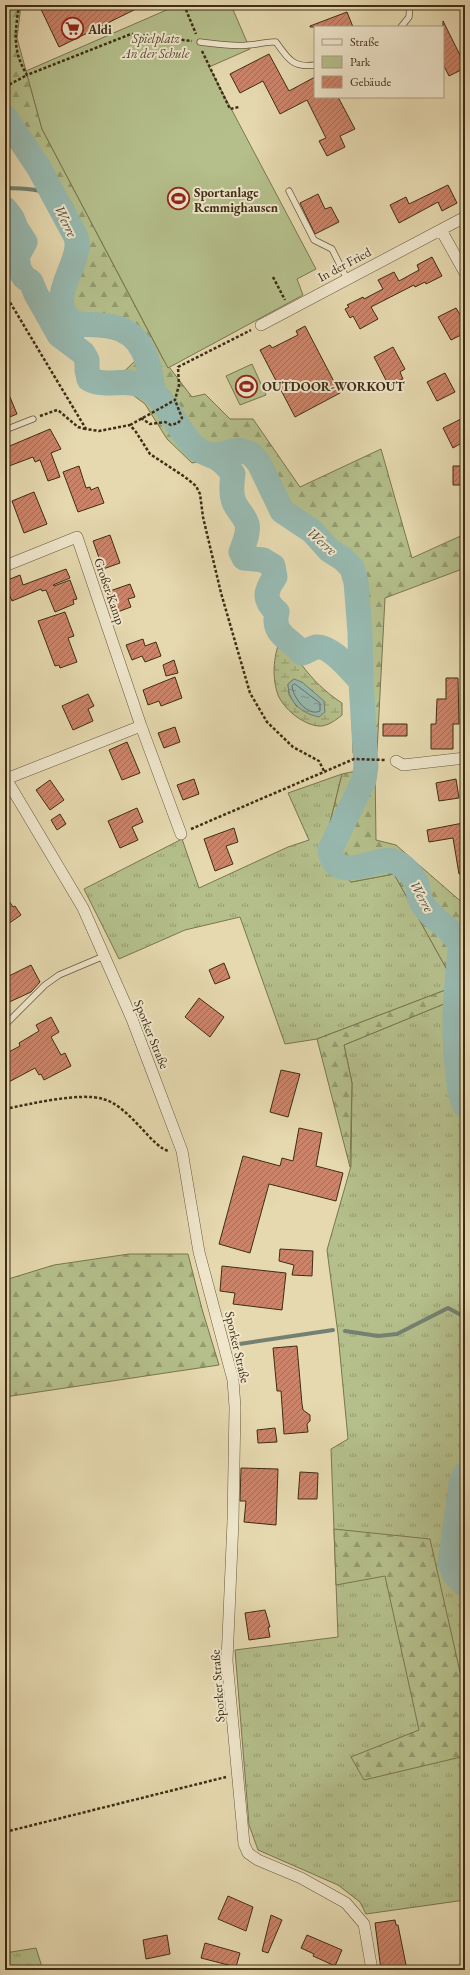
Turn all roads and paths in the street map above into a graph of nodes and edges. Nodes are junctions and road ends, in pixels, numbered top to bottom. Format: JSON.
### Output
{"nodes":[{"id":1,"x":19,"y":5,"type":"edge"},
{"id":2,"x":184,"y":5,"type":"edge"},
{"id":3,"x":410,"y":5,"type":"edge"},
{"id":4,"x":403,"y":26,"type":"edge"},
{"id":5,"x":200,"y":42,"type":"junction"},
{"id":6,"x":314,"y":65,"type":"edge"},
{"id":7,"x":27,"y":75,"type":"junction"},
{"id":8,"x":5,"y":87,"type":"edge"},
{"id":9,"x":239,"y":107,"type":"dead end"},
{"id":10,"x":289,"y":191,"type":"dead end"},
{"id":11,"x":465,"y":218,"type":"edge"},
{"id":12,"x":441,"y":230,"type":"junction"},
{"id":13,"x":465,"y":273,"type":"edge"},
{"id":14,"x":274,"y":277,"type":"dead end"},
{"id":15,"x":346,"y":279,"type":"junction"},
{"id":16,"x":5,"y":294,"type":"edge"},
{"id":17,"x":289,"y":309,"type":"junction"},
{"id":18,"x":261,"y":325,"type":"joint"},
{"id":19,"x":175,"y":400,"type":"junction"},
{"id":20,"x":140,"y":418,"type":"junction"},
{"id":21,"x":33,"y":419,"type":"joint"},
{"id":22,"x":130,"y":425,"type":"junction"},
{"id":23,"x":86,"y":429,"type":"junction"},
{"id":24,"x":5,"y":430,"type":"edge"},
{"id":25,"x":5,"y":566,"type":"edge"},
{"id":26,"x":141,"y":726,"type":"junction"},
{"id":27,"x":465,"y":758,"type":"edge"},
{"id":28,"x":371,"y":760,"type":"dead end"},
{"id":29,"x":396,"y":761,"type":"dead end"},
{"id":30,"x":325,"y":772,"type":"junction"},
{"id":31,"x":6,"y":778,"type":"edge"},
{"id":32,"x":181,"y":834,"type":"joint"},
{"id":33,"x":104,"y":956,"type":"junction"},
{"id":34,"x":5,"y":1026,"type":"edge"},
{"id":35,"x":5,"y":1109,"type":"edge"},
{"id":36,"x":182,"y":1151,"type":"junction"},
{"id":37,"x":238,"y":1774,"type":"junction"},
{"id":38,"x":5,"y":1832,"type":"edge"},
{"id":39,"x":372,"y":1970,"type":"edge"}],
"edges":[{"from":1,"to":7,"type":"path"},
{"from":2,"to":5,"type":"path"},
{"from":3,"to":4,"type":"lane"},
{"from":5,"to":6,"type":"lane"},
{"from":5,"to":7,"type":"path"},
{"from":5,"to":9,"type":"path"},
{"from":7,"to":8,"type":"path"},
{"from":10,"to":15,"type":"lane"},
{"from":11,"to":12,"type":"street","name":"In der Fried"},
{"from":12,"to":13,"type":"street"},
{"from":12,"to":15,"type":"street","name":"In der Fried"},
{"from":14,"to":17,"type":"path"},
{"from":15,"to":17,"type":"street","name":"In der Fried"},
{"from":16,"to":23,"type":"path"},
{"from":17,"to":18,"type":"street","name":"In der Fried"},
{"from":18,"to":19,"type":"path"},
{"from":19,"to":20,"type":"path"},
{"from":19,"to":20,"type":"path"},
{"from":20,"to":22,"type":"path"},
{"from":21,"to":23,"type":"path"},
{"from":21,"to":24,"type":"lane"},
{"from":22,"to":23,"type":"path"},
{"from":22,"to":30,"type":"path"},
{"from":25,"to":26,"type":"street","name":"Großer Kamp"},
{"from":26,"to":31,"type":"street"},
{"from":26,"to":32,"type":"street","name":"Großer Kamp"},
{"from":27,"to":29,"type":"street"},
{"from":28,"to":30,"type":"path"},
{"from":30,"to":32,"type":"path"},
{"from":31,"to":33,"type":"street","name":"Sporker Straße"},
{"from":33,"to":34,"type":"lane"},
{"from":33,"to":36,"type":"street","name":"Sporker Straße"},
{"from":35,"to":36,"type":"path"},
{"from":36,"to":37,"type":"street","name":"Sporker Straße"},
{"from":37,"to":38,"type":"path"},
{"from":37,"to":39,"type":"street","name":"Sporker Straße"}]}
